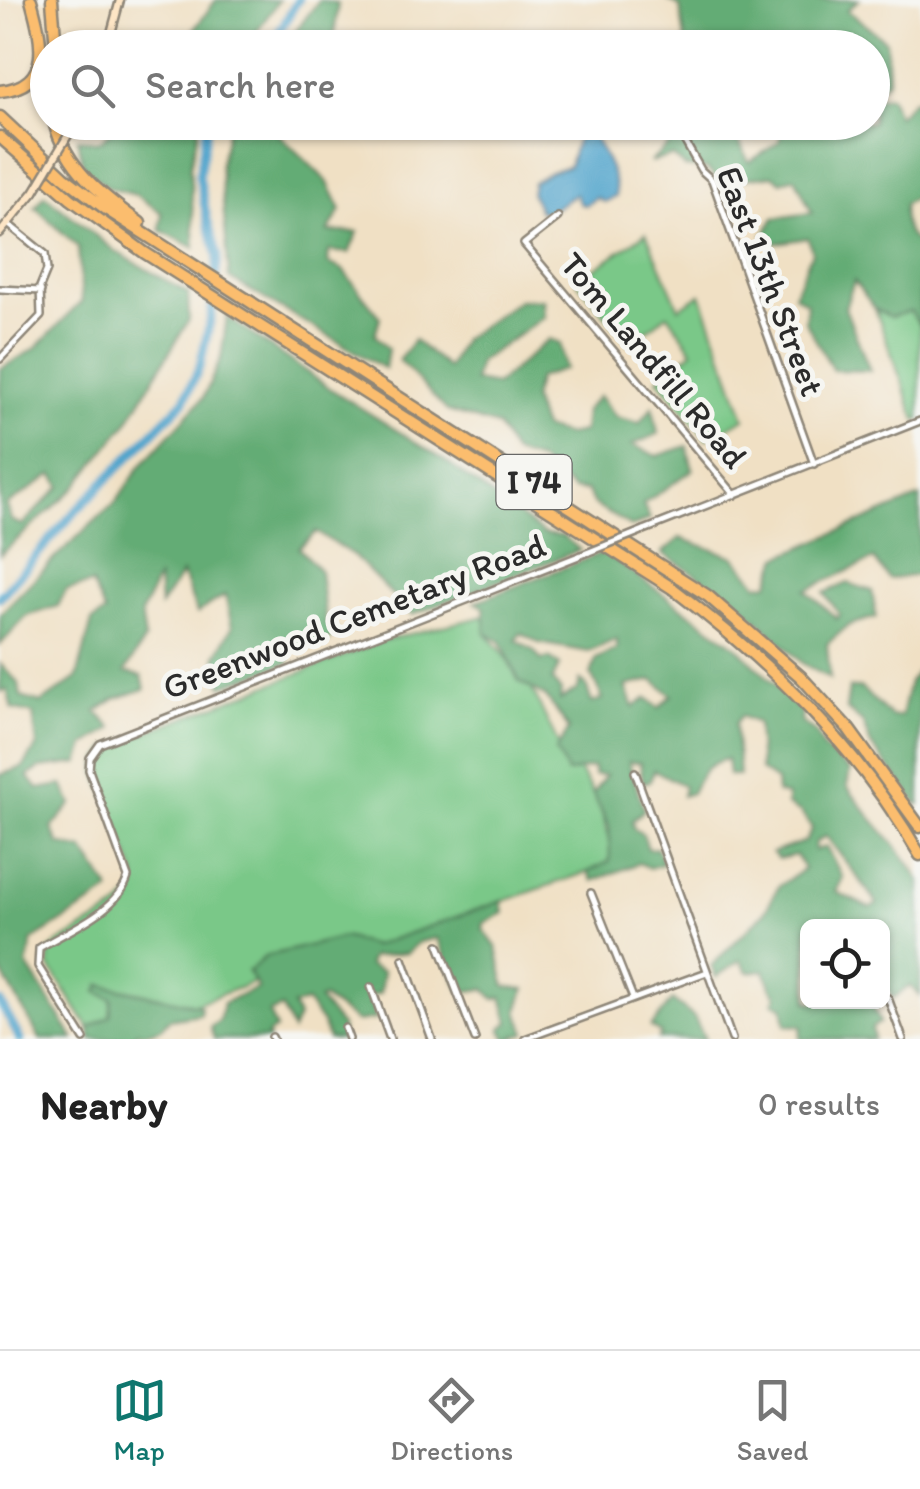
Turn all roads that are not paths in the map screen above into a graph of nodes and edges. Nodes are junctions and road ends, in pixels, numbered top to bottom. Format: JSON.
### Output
{"nodes":[{"id":1,"x":32,"y":0,"type":"edge"},
{"id":2,"x":52,"y":0,"type":"edge"},
{"id":3,"x":120,"y":0,"type":"edge"},
{"id":4,"x":38,"y":30,"type":"edge"},
{"id":5,"x":54,"y":30,"type":"edge"},
{"id":6,"x":111,"y":30,"type":"edge"},
{"id":7,"x":30,"y":78,"type":"edge"},
{"id":8,"x":0,"y":91,"type":"edge"},
{"id":9,"x":0,"y":117,"type":"edge"},
{"id":10,"x":0,"y":137,"type":"edge"},
{"id":11,"x":58,"y":140,"type":"edge"},
{"id":12,"x":65,"y":140,"type":"edge"},
{"id":13,"x":684,"y":140,"type":"edge"},
{"id":14,"x":0,"y":146,"type":"edge"},
{"id":15,"x":558,"y":217,"type":"dead end"},
{"id":16,"x":8,"y":224,"type":"junction"},
{"id":17,"x":0,"y":233,"type":"edge"},
{"id":18,"x":150,"y":234,"type":"junction"},
{"id":19,"x":144,"y":253,"type":"junction"},
{"id":20,"x":0,"y":289,"type":"edge"},
{"id":21,"x":41,"y":290,"type":"junction"},
{"id":22,"x":0,"y":359,"type":"edge"},
{"id":23,"x":920,"y":421,"type":"edge"},
{"id":24,"x":814,"y":464,"type":"junction"},
{"id":25,"x":735,"y":495,"type":"junction"},
{"id":26,"x":635,"y":772,"type":"dead end"},
{"id":27,"x":920,"y":827,"type":"edge"},
{"id":28,"x":920,"y":855,"type":"edge"},
{"id":29,"x":591,"y":892,"type":"dead end"},
{"id":30,"x":439,"y":945,"type":"dead end"},
{"id":31,"x":402,"y":959,"type":"dead end"},
{"id":32,"x":707,"y":972,"type":"junction"},
{"id":33,"x":371,"y":987,"type":"dead end"},
{"id":34,"x":633,"y":998,"type":"junction"},
{"id":35,"x":890,"y":1003,"type":"edge"},
{"id":36,"x":344,"y":1028,"type":"dead end"},
{"id":37,"x":84,"y":1039,"type":"edge"},
{"id":38,"x":348,"y":1039,"type":"edge"},
{"id":39,"x":390,"y":1039,"type":"edge"},
{"id":40,"x":432,"y":1039,"type":"edge"},
{"id":41,"x":476,"y":1039,"type":"edge"},
{"id":42,"x":525,"y":1039,"type":"edge"},
{"id":43,"x":732,"y":1039,"type":"edge"},
{"id":44,"x":904,"y":1039,"type":"edge"}],
"edges":[{"from":1,"to":4,"type":"highway"},
{"from":2,"to":5,"type":"highway"},
{"from":3,"to":6,"type":"street"},
{"from":7,"to":8,"type":"highway"},
{"from":9,"to":18,"type":"highway","number":"I 74"},
{"from":10,"to":19,"type":"highway","number":"I 74"},
{"from":11,"to":18,"type":"highway"},
{"from":12,"to":16,"type":"street","bridge":true},
{"from":13,"to":24,"type":"street","name":"East 13th Street"},
{"from":14,"to":19,"type":"highway"},
{"from":15,"to":25,"type":"street","name":"Tom Landfill Road"},
{"from":16,"to":17,"type":"street"},
{"from":16,"to":21,"type":"street"},
{"from":18,"to":27,"type":"highway","number":"I 74"},
{"from":19,"to":28,"type":"highway","number":"I 74"},
{"from":20,"to":21,"type":"street"},
{"from":21,"to":22,"type":"street"},
{"from":23,"to":24,"type":"street","name":"Greenwood Cemetary Road"},
{"from":24,"to":25,"type":"street","name":"Greenwood Cemetary Road"},
{"from":25,"to":37,"type":"street","name":"Greenwood Cemetary Road","bridge":true},
{"from":26,"to":32,"type":"street"},
{"from":29,"to":34,"type":"street"},
{"from":30,"to":41,"type":"street"},
{"from":31,"to":40,"type":"street"},
{"from":32,"to":34,"type":"street"},
{"from":32,"to":43,"type":"street"},
{"from":33,"to":39,"type":"street"},
{"from":34,"to":42,"type":"street"},
{"from":35,"to":44,"type":"street"},
{"from":36,"to":38,"type":"street"}]}
